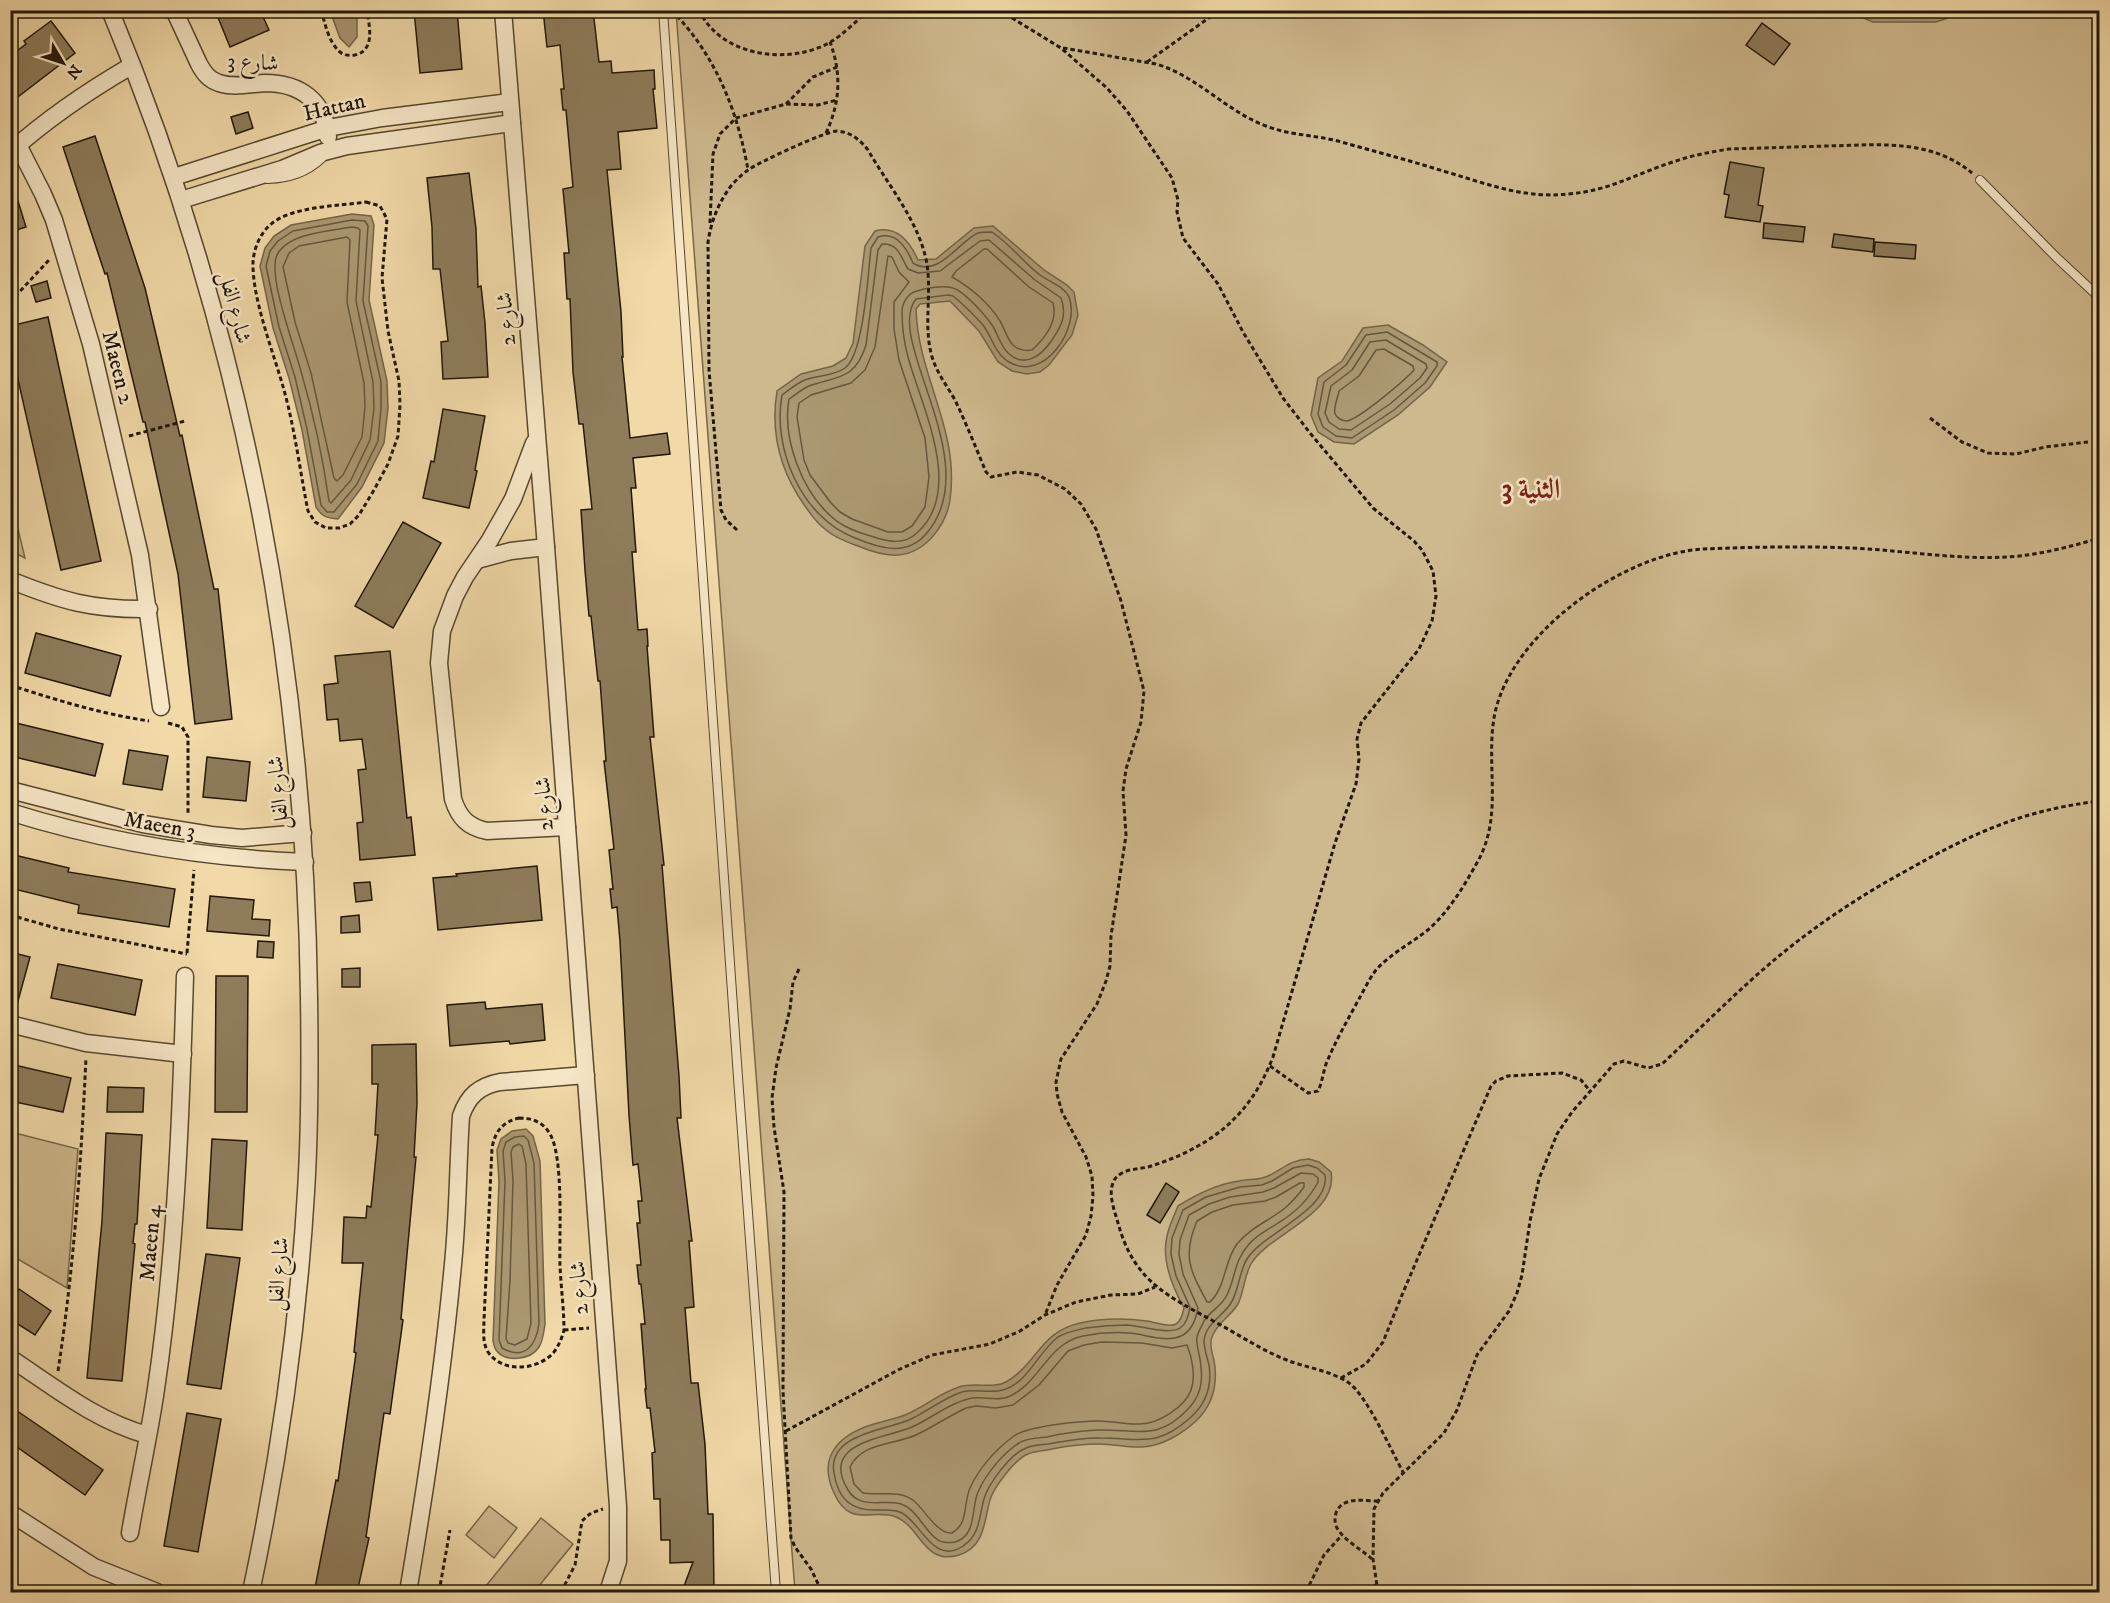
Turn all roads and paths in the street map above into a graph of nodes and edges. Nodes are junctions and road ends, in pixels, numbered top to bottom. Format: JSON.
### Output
{"nodes":[{"id":1,"x":110,"y":10,"type":"edge"},
{"id":2,"x":174,"y":10,"type":"edge"},
{"id":3,"x":321,"y":10,"type":"edge"},
{"id":4,"x":367,"y":10,"type":"edge"},
{"id":5,"x":502,"y":10,"type":"edge"},
{"id":6,"x":663,"y":10,"type":"edge"},
{"id":7,"x":671,"y":10,"type":"edge"},
{"id":8,"x":699,"y":10,"type":"edge"},
{"id":9,"x":869,"y":10,"type":"edge"},
{"id":10,"x":999,"y":10,"type":"edge"},
{"id":11,"x":1220,"y":10,"type":"edge"},
{"id":12,"x":830,"y":42,"type":"junction"},
{"id":13,"x":1061,"y":48,"type":"junction"},
{"id":14,"x":1147,"y":62,"type":"junction"},
{"id":15,"x":131,"y":66,"type":"junction"},
{"id":16,"x":838,"y":67,"type":"junction"},
{"id":17,"x":837,"y":100,"type":"junction"},
{"id":18,"x":510,"y":102,"type":"junction"},
{"id":19,"x":786,"y":104,"type":"junction"},
{"id":20,"x":736,"y":118,"type":"junction"},
{"id":21,"x":512,"y":123,"type":"junction"},
{"id":22,"x":328,"y":128,"type":"junction"},
{"id":23,"x":826,"y":133,"type":"junction"},
{"id":24,"x":14,"y":148,"type":"edge"},
{"id":25,"x":330,"y":150,"type":"junction"},
{"id":26,"x":246,"y":154,"type":"junction"},
{"id":27,"x":748,"y":170,"type":"junction"},
{"id":28,"x":174,"y":177,"type":"junction"},
{"id":29,"x":253,"y":177,"type":"junction"},
{"id":30,"x":1980,"y":180,"type":"joint"},
{"id":31,"x":181,"y":200,"type":"junction"},
{"id":32,"x":366,"y":202,"type":"joint"},
{"id":33,"x":710,"y":227,"type":"junction"},
{"id":34,"x":62,"y":246,"type":"junction"},
{"id":35,"x":2100,"y":298,"type":"edge"},
{"id":36,"x":10,"y":302,"type":"edge"},
{"id":37,"x":1930,"y":418,"type":"dead end"},
{"id":38,"x":185,"y":421,"type":"dead end"},
{"id":39,"x":537,"y":433,"type":"junction"},
{"id":40,"x":113,"y":440,"type":"junction"},
{"id":41,"x":2099,"y":443,"type":"edge"},
{"id":42,"x":737,"y":530,"type":"dead end"},
{"id":43,"x":2100,"y":538,"type":"edge"},
{"id":44,"x":546,"y":547,"type":"junction"},
{"id":45,"x":477,"y":560,"type":"junction"},
{"id":46,"x":10,"y":580,"type":"edge"},
{"id":47,"x":149,"y":609,"type":"junction"},
{"id":48,"x":10,"y":685,"type":"edge"},
{"id":49,"x":162,"y":715,"type":"joint"},
{"id":50,"x":151,"y":721,"type":"dead end"},
{"id":51,"x":10,"y":790,"type":"edge"},
{"id":52,"x":2100,"y":801,"type":"edge"},
{"id":53,"x":10,"y":812,"type":"edge"},
{"id":54,"x":567,"y":827,"type":"junction"},
{"id":55,"x":187,"y":831,"type":"junction"},
{"id":56,"x":303,"y":833,"type":"junction"},
{"id":57,"x":196,"y":854,"type":"junction"},
{"id":58,"x":305,"y":862,"type":"junction"},
{"id":59,"x":10,"y":915,"type":"edge"},
{"id":60,"x":187,"y":954,"type":"junction"},
{"id":61,"x":799,"y":969,"type":"dead end"},
{"id":62,"x":185,"y":976,"type":"joint"},
{"id":63,"x":10,"y":1024,"type":"edge"},
{"id":64,"x":86,"y":1043,"type":"junction"},
{"id":65,"x":183,"y":1054,"type":"junction"},
{"id":66,"x":1270,"y":1066,"type":"junction"},
{"id":67,"x":586,"y":1075,"type":"junction"},
{"id":68,"x":1590,"y":1091,"type":"junction"},
{"id":69,"x":1155,"y":1287,"type":"junction"},
{"id":70,"x":1045,"y":1315,"type":"junction"},
{"id":71,"x":603,"y":1326,"type":"junction"},
{"id":72,"x":564,"y":1330,"type":"junction"},
{"id":73,"x":10,"y":1358,"type":"edge"},
{"id":74,"x":1341,"y":1378,"type":"junction"},
{"id":75,"x":56,"y":1388,"type":"junction"},
{"id":76,"x":786,"y":1431,"type":"junction"},
{"id":77,"x":147,"y":1435,"type":"junction"},
{"id":78,"x":1403,"y":1472,"type":"junction"},
{"id":79,"x":1378,"y":1501,"type":"junction"},
{"id":80,"x":618,"y":1506,"type":"junction"},
{"id":81,"x":10,"y":1513,"type":"edge"},
{"id":82,"x":450,"y":1530,"type":"dead end"},
{"id":83,"x":129,"y":1533,"type":"dead end"},
{"id":84,"x":1342,"y":1534,"type":"junction"},
{"id":85,"x":1373,"y":1559,"type":"junction"},
{"id":86,"x":1376,"y":1585,"type":"junction"},
{"id":87,"x":157,"y":1593,"type":"edge"},
{"id":88,"x":251,"y":1593,"type":"edge"},
{"id":89,"x":408,"y":1593,"type":"edge"},
{"id":90,"x":439,"y":1593,"type":"edge"},
{"id":91,"x":561,"y":1593,"type":"edge"},
{"id":92,"x":608,"y":1593,"type":"edge"},
{"id":93,"x":776,"y":1593,"type":"edge"},
{"id":94,"x":822,"y":1593,"type":"edge"},
{"id":95,"x":1306,"y":1593,"type":"edge"},
{"id":96,"x":1337,"y":1593,"type":"edge"},
{"id":97,"x":1378,"y":1593,"type":"edge"}],
"edges":[{"from":1,"to":15,"type":"street","name":"شارع الفل"},
{"from":2,"to":22,"type":"street","name":"شارع 3"},
{"from":3,"to":4,"type":"path"},
{"from":5,"to":18,"type":"street","name":"شارع 2"},
{"from":6,"to":93,"type":"lane"},
{"from":7,"to":20,"type":"path"},
{"from":8,"to":12,"type":"path"},
{"from":9,"to":12,"type":"path"},
{"from":10,"to":13,"type":"path"},
{"from":11,"to":14,"type":"path"},
{"from":12,"to":16,"type":"path"},
{"from":13,"to":14,"type":"path"},
{"from":13,"to":66,"type":"path"},
{"from":14,"to":30,"type":"path"},
{"from":15,"to":24,"type":"street","name":"Maeen 2"},
{"from":15,"to":28,"type":"street","name":"شارع الفل"},
{"from":16,"to":17,"type":"path"},
{"from":16,"to":19,"type":"path"},
{"from":17,"to":19,"type":"path"},
{"from":17,"to":23,"type":"path"},
{"from":18,"to":21,"type":"street","name":"شارع 2"},
{"from":18,"to":22,"type":"street","name":"Hattan"},
{"from":19,"to":20,"type":"path"},
{"from":20,"to":27,"type":"path"},
{"from":20,"to":33,"type":"path"},
{"from":21,"to":25,"type":"street"},
{"from":21,"to":39,"type":"street","name":"شارع 2"},
{"from":22,"to":25,"type":"street","name":"شارع 3"},
{"from":22,"to":26,"type":"street","name":"Hattan"},
{"from":23,"to":27,"type":"path"},
{"from":23,"to":70,"type":"path"},
{"from":24,"to":34,"type":"street","name":"Maeen 2"},
{"from":25,"to":29,"type":"street"},
{"from":26,"to":28,"type":"street","name":"Hattan"},
{"from":26,"to":29,"type":"street"},
{"from":27,"to":33,"type":"path"},
{"from":28,"to":31,"type":"street","name":"شارع الفل"},
{"from":29,"to":31,"type":"street"},
{"from":30,"to":35,"type":"lane"},
{"from":31,"to":56,"type":"street","name":"شارع الفل"},
{"from":32,"to":32,"type":"path"},
{"from":33,"to":42,"type":"path"},
{"from":34,"to":36,"type":"path"},
{"from":34,"to":40,"type":"street","name":"Maeen 2"},
{"from":37,"to":41,"type":"path"},
{"from":38,"to":40,"type":"path"},
{"from":39,"to":44,"type":"street","name":"شارع 2"},
{"from":39,"to":45,"type":"street"},
{"from":40,"to":47,"type":"street","name":"Maeen 2"},
{"from":43,"to":66,"type":"path"},
{"from":44,"to":45,"type":"street"},
{"from":44,"to":54,"type":"street","name":"شارع 2"},
{"from":45,"to":54,"type":"street"},
{"from":46,"to":47,"type":"street"},
{"from":47,"to":49,"type":"street","name":"Maeen 2"},
{"from":48,"to":50,"type":"path"},
{"from":49,"to":55,"type":"path"},
{"from":51,"to":55,"type":"street","name":"Maeen 3"},
{"from":52,"to":68,"type":"path"},
{"from":53,"to":57,"type":"street","name":"Maeen 3"},
{"from":54,"to":67,"type":"street","name":"شارع 2"},
{"from":55,"to":56,"type":"street","name":"Maeen 3"},
{"from":56,"to":58,"type":"street","name":"شارع الفل"},
{"from":57,"to":58,"type":"street","name":"Maeen 3"},
{"from":57,"to":60,"type":"path"},
{"from":58,"to":88,"type":"street","name":"شارع الفل"},
{"from":59,"to":60,"type":"path"},
{"from":60,"to":62,"type":"path"},
{"from":61,"to":76,"type":"path"},
{"from":62,"to":65,"type":"street","name":"Maeen 4"},
{"from":63,"to":64,"type":"street"},
{"from":64,"to":65,"type":"street"},
{"from":64,"to":75,"type":"path"},
{"from":65,"to":77,"type":"street","name":"Maeen 4"},
{"from":66,"to":69,"type":"path"},
{"from":67,"to":71,"type":"street","name":"شارع 2"},
{"from":67,"to":89,"type":"street"},
{"from":68,"to":74,"type":"path"},
{"from":68,"to":78,"type":"path"},
{"from":69,"to":70,"type":"path"},
{"from":69,"to":74,"type":"path"},
{"from":70,"to":76,"type":"path"},
{"from":71,"to":72,"type":"path"},
{"from":71,"to":80,"type":"street","name":"شارع 2"},
{"from":72,"to":72,"type":"path"},
{"from":73,"to":75,"type":"street"},
{"from":74,"to":78,"type":"path"},
{"from":75,"to":77,"type":"street"},
{"from":76,"to":94,"type":"path"},
{"from":77,"to":83,"type":"street","name":"Maeen 4"},
{"from":78,"to":79,"type":"path"},
{"from":79,"to":84,"type":"path"},
{"from":79,"to":85,"type":"path"},
{"from":80,"to":91,"type":"path"},
{"from":80,"to":92,"type":"street","name":"شارع 2"},
{"from":81,"to":87,"type":"street"},
{"from":82,"to":90,"type":"path"},
{"from":84,"to":85,"type":"path"},
{"from":84,"to":95,"type":"path"},
{"from":85,"to":86,"type":"path"},
{"from":86,"to":96,"type":"path"},
{"from":86,"to":97,"type":"path"}]}
